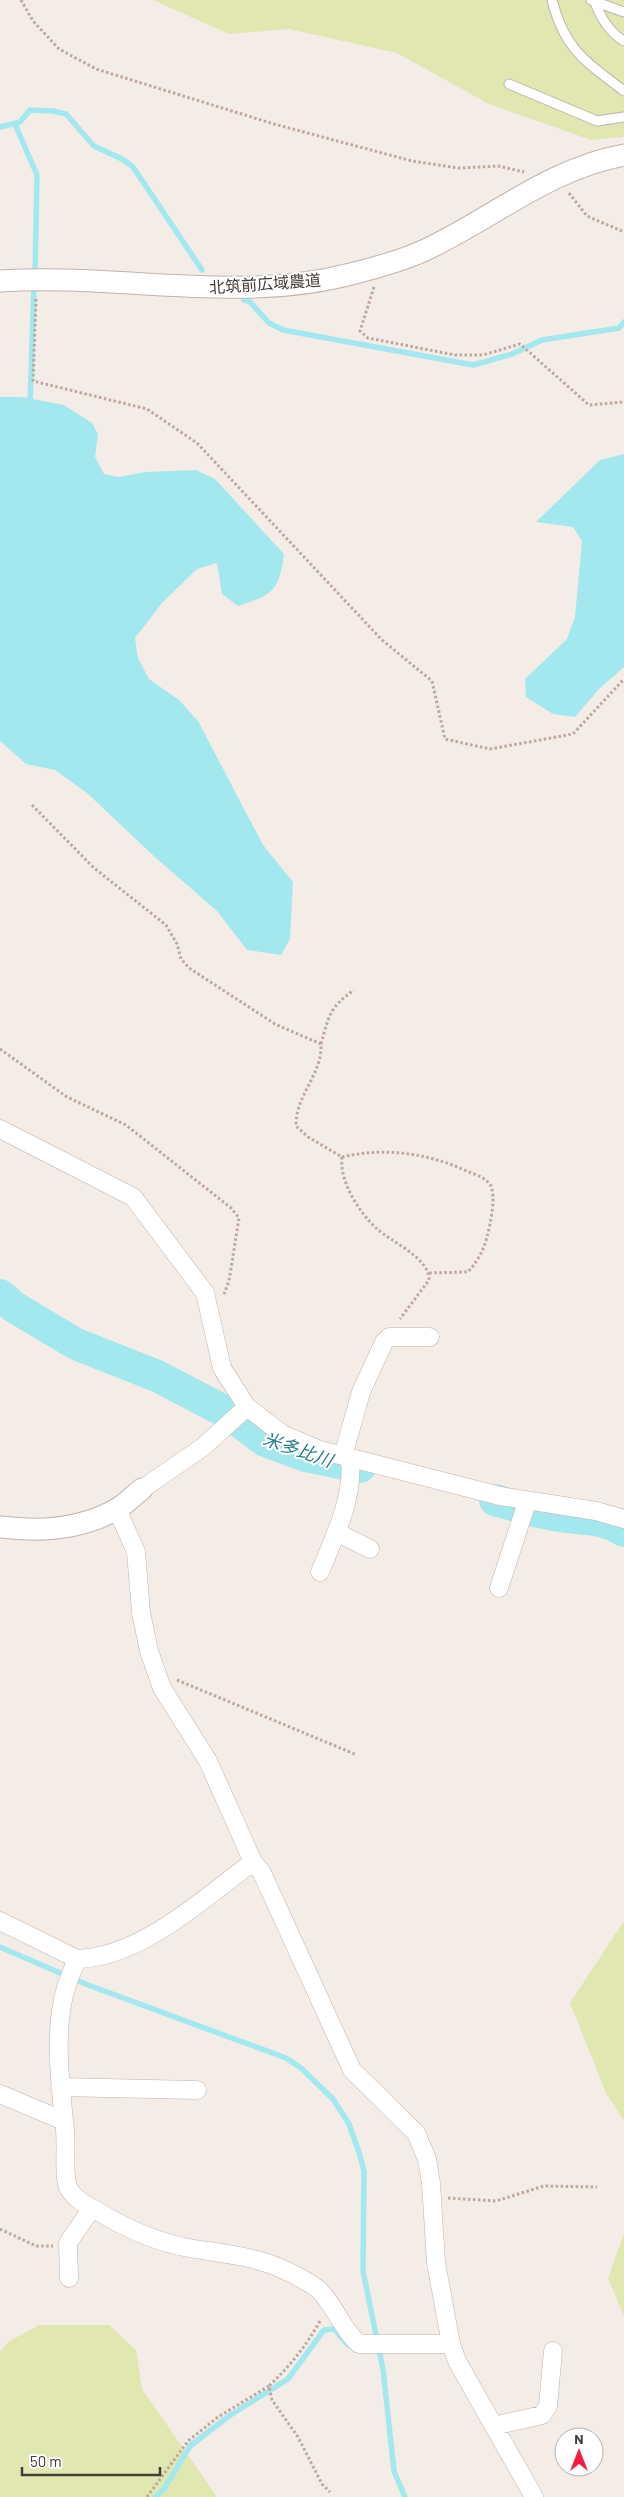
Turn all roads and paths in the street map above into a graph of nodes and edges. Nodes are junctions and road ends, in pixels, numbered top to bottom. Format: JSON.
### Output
{"nodes":[{"id":1,"x":21,"y":0,"type":"edge"},
{"id":2,"x":552,"y":0,"type":"edge"},
{"id":3,"x":593,"y":1,"type":"edge"},
{"id":4,"x":624,"y":12,"type":"edge"},
{"id":5,"x":624,"y":41,"type":"edge"},
{"id":6,"x":509,"y":84,"type":"dead end"},
{"id":7,"x":624,"y":91,"type":"edge"},
{"id":8,"x":624,"y":117,"type":"edge"},
{"id":9,"x":624,"y":155,"type":"edge"},
{"id":10,"x":553,"y":179,"type":"junction"},
{"id":11,"x":624,"y":232,"type":"edge"},
{"id":12,"x":376,"y":267,"type":"junction"},
{"id":13,"x":37,"y":279,"type":"junction"},
{"id":14,"x":0,"y":281,"type":"edge"},
{"id":15,"x":624,"y":402,"type":"edge"},
{"id":16,"x":624,"y":679,"type":"edge"},
{"id":17,"x":32,"y":805,"type":"dead end"},
{"id":18,"x":354,"y":990,"type":"dead end"},
{"id":19,"x":321,"y":1044,"type":"junction"},
{"id":20,"x":0,"y":1049,"type":"edge"},
{"id":21,"x":0,"y":1129,"type":"edge"},
{"id":22,"x":342,"y":1157,"type":"junction"},
{"id":23,"x":429,"y":1274,"type":"junction"},
{"id":24,"x":207,"y":1302,"type":"junction"},
{"id":25,"x":389,"y":1337,"type":"junction"},
{"id":26,"x":430,"y":1337,"type":"dead end"},
{"id":27,"x":247,"y":1407,"type":"junction"},
{"id":28,"x":346,"y":1457,"type":"junction"},
{"id":29,"x":142,"y":1489,"type":"joint"},
{"id":30,"x":527,"y":1502,"type":"junction"},
{"id":31,"x":117,"y":1508,"type":"junction"},
{"id":32,"x":624,"y":1519,"type":"edge"},
{"id":33,"x":0,"y":1526,"type":"edge"},
{"id":34,"x":336,"y":1532,"type":"junction"},
{"id":35,"x":370,"y":1549,"type":"dead end"},
{"id":36,"x":320,"y":1572,"type":"dead end"},
{"id":37,"x":499,"y":1588,"type":"dead end"},
{"id":38,"x":156,"y":1671,"type":"junction"},
{"id":39,"x":357,"y":1755,"type":"dead end"},
{"id":40,"x":252,"y":1862,"type":"junction"},
{"id":41,"x":0,"y":1921,"type":"edge"},
{"id":42,"x":77,"y":1959,"type":"junction"},
{"id":43,"x":60,"y":2087,"type":"junction"},
{"id":44,"x":197,"y":2090,"type":"dead end"},
{"id":45,"x":0,"y":2094,"type":"edge"},
{"id":46,"x":64,"y":2121,"type":"junction"},
{"id":47,"x":597,"y":2187,"type":"dead end"},
{"id":48,"x":432,"y":2197,"type":"junction"},
{"id":49,"x":92,"y":2208,"type":"junction"},
{"id":50,"x":0,"y":2229,"type":"edge"},
{"id":51,"x":68,"y":2242,"type":"junction"},
{"id":52,"x":69,"y":2278,"type":"dead end"},
{"id":53,"x":331,"y":2306,"type":"junction"},
{"id":54,"x":451,"y":2344,"type":"junction"},
{"id":55,"x":552,"y":2351,"type":"dead end"},
{"id":56,"x":269,"y":2386,"type":"junction"},
{"id":57,"x":494,"y":2426,"type":"junction"},
{"id":58,"x":330,"y":2492,"type":"dead end"},
{"id":59,"x":147,"y":2497,"type":"edge"},
{"id":60,"x":534,"y":2497,"type":"edge"}],
"edges":[{"from":1,"to":10,"type":"path"},
{"from":2,"to":7,"type":"lane"},
{"from":3,"to":4,"type":"lane"},
{"from":3,"to":5,"type":"lane"},
{"from":6,"to":8,"type":"lane"},
{"from":9,"to":10,"type":"street","name":"北筑前広域農道"},
{"from":10,"to":11,"type":"path"},
{"from":10,"to":12,"type":"street","name":"北筑前広域農道"},
{"from":12,"to":13,"type":"street","name":"北筑前広域農道"},
{"from":12,"to":15,"type":"path"},
{"from":13,"to":14,"type":"street","name":"北筑前広域農道"},
{"from":13,"to":16,"type":"path"},
{"from":17,"to":19,"type":"path"},
{"from":18,"to":19,"type":"path"},
{"from":19,"to":22,"type":"path"},
{"from":20,"to":24,"type":"path"},
{"from":21,"to":24,"type":"street"},
{"from":22,"to":23,"type":"path"},
{"from":22,"to":23,"type":"path"},
{"from":23,"to":25,"type":"path"},
{"from":24,"to":27,"type":"street"},
{"from":25,"to":26,"type":"street"},
{"from":25,"to":28,"type":"street"},
{"from":27,"to":28,"type":"street"},
{"from":27,"to":29,"type":"street"},
{"from":28,"to":30,"type":"street"},
{"from":28,"to":34,"type":"street"},
{"from":29,"to":31,"type":"street"},
{"from":30,"to":32,"type":"street"},
{"from":30,"to":37,"type":"street"},
{"from":31,"to":33,"type":"street"},
{"from":31,"to":38,"type":"street"},
{"from":34,"to":35,"type":"street"},
{"from":34,"to":36,"type":"street"},
{"from":38,"to":39,"type":"path"},
{"from":38,"to":40,"type":"street"},
{"from":40,"to":42,"type":"street"},
{"from":40,"to":48,"type":"street"},
{"from":41,"to":42,"type":"street"},
{"from":42,"to":43,"type":"street"},
{"from":43,"to":44,"type":"street"},
{"from":43,"to":46,"type":"street"},
{"from":45,"to":46,"type":"street"},
{"from":46,"to":49,"type":"street"},
{"from":47,"to":48,"type":"path"},
{"from":48,"to":54,"type":"street"},
{"from":49,"to":51,"type":"street"},
{"from":49,"to":53,"type":"street"},
{"from":50,"to":51,"type":"path"},
{"from":51,"to":52,"type":"street"},
{"from":53,"to":54,"type":"street"},
{"from":53,"to":56,"type":"path"},
{"from":54,"to":57,"type":"street"},
{"from":55,"to":57,"type":"street"},
{"from":56,"to":58,"type":"path"},
{"from":56,"to":59,"type":"path"},
{"from":57,"to":60,"type":"street"}]}
